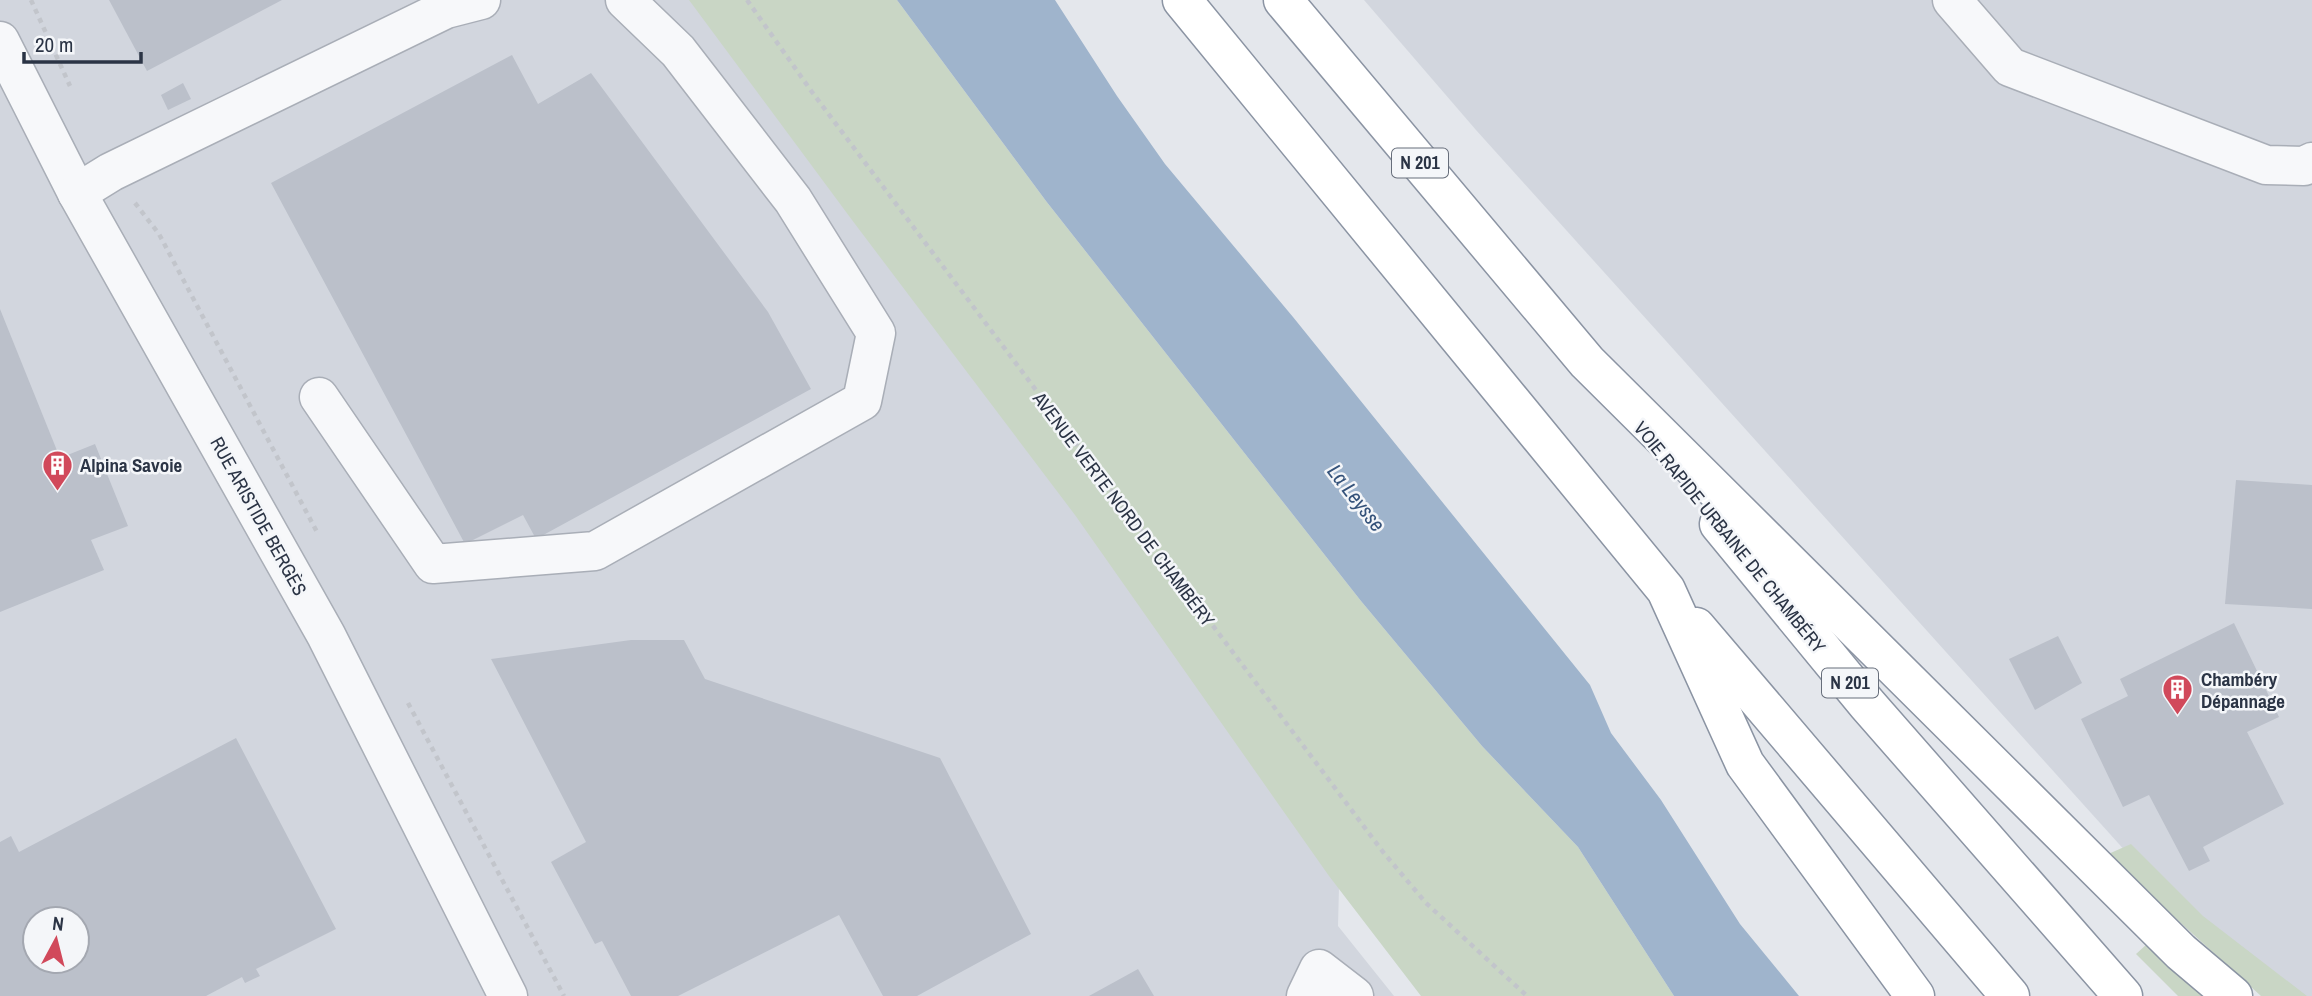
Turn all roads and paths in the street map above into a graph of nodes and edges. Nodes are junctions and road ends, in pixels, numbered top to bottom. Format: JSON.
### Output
{"nodes":[{"id":1,"x":481,"y":0,"type":"edge"},
{"id":2,"x":498,"y":0,"type":"edge"},
{"id":3,"x":510,"y":0,"type":"edge"},
{"id":4,"x":625,"y":0,"type":"edge"},
{"id":5,"x":747,"y":0,"type":"edge"},
{"id":6,"x":1182,"y":0,"type":"edge"},
{"id":7,"x":1283,"y":0,"type":"edge"},
{"id":8,"x":1952,"y":0,"type":"edge"},
{"id":9,"x":0,"y":41,"type":"edge"},
{"id":10,"x":2312,"y":162,"type":"edge"},
{"id":11,"x":76,"y":192,"type":"junction"},
{"id":12,"x":1587,"y":362,"type":"junction"},
{"id":13,"x":319,"y":397,"type":"dead end"},
{"id":14,"x":1666,"y":590,"type":"junction"},
{"id":15,"x":508,"y":996,"type":"edge"},
{"id":16,"x":1306,"y":996,"type":"edge"},
{"id":17,"x":1354,"y":996,"type":"edge"},
{"id":18,"x":1527,"y":996,"type":"edge"},
{"id":19,"x":1915,"y":996,"type":"edge"},
{"id":20,"x":2010,"y":996,"type":"edge"},
{"id":21,"x":2123,"y":996,"type":"edge"},
{"id":22,"x":2232,"y":996,"type":"edge"}],
"edges":[{"from":1,"to":11,"type":"street"},
{"from":2,"to":3,"type":"street"},
{"from":4,"to":13,"type":"street"},
{"from":5,"to":18,"type":"path","name":"AVENUE VERTE NORD DE CHAMBÉRY"},
{"from":6,"to":14,"type":"highway"},
{"from":7,"to":12,"type":"highway","number":"N 201"},
{"from":8,"to":10,"type":"street"},
{"from":9,"to":11,"type":"street","name":"RUE ARISTIDE BERGÈS"},
{"from":11,"to":15,"type":"street","name":"RUE ARISTIDE BERGÈS"},
{"from":12,"to":21,"type":"highway","name":"VOIE RAPIDE URBAINE DE CHAMBÉRY","number":"N 201"},
{"from":12,"to":22,"type":"highway"},
{"from":14,"to":19,"type":"highway"},
{"from":14,"to":20,"type":"highway"},
{"from":16,"to":17,"type":"street"}]}
